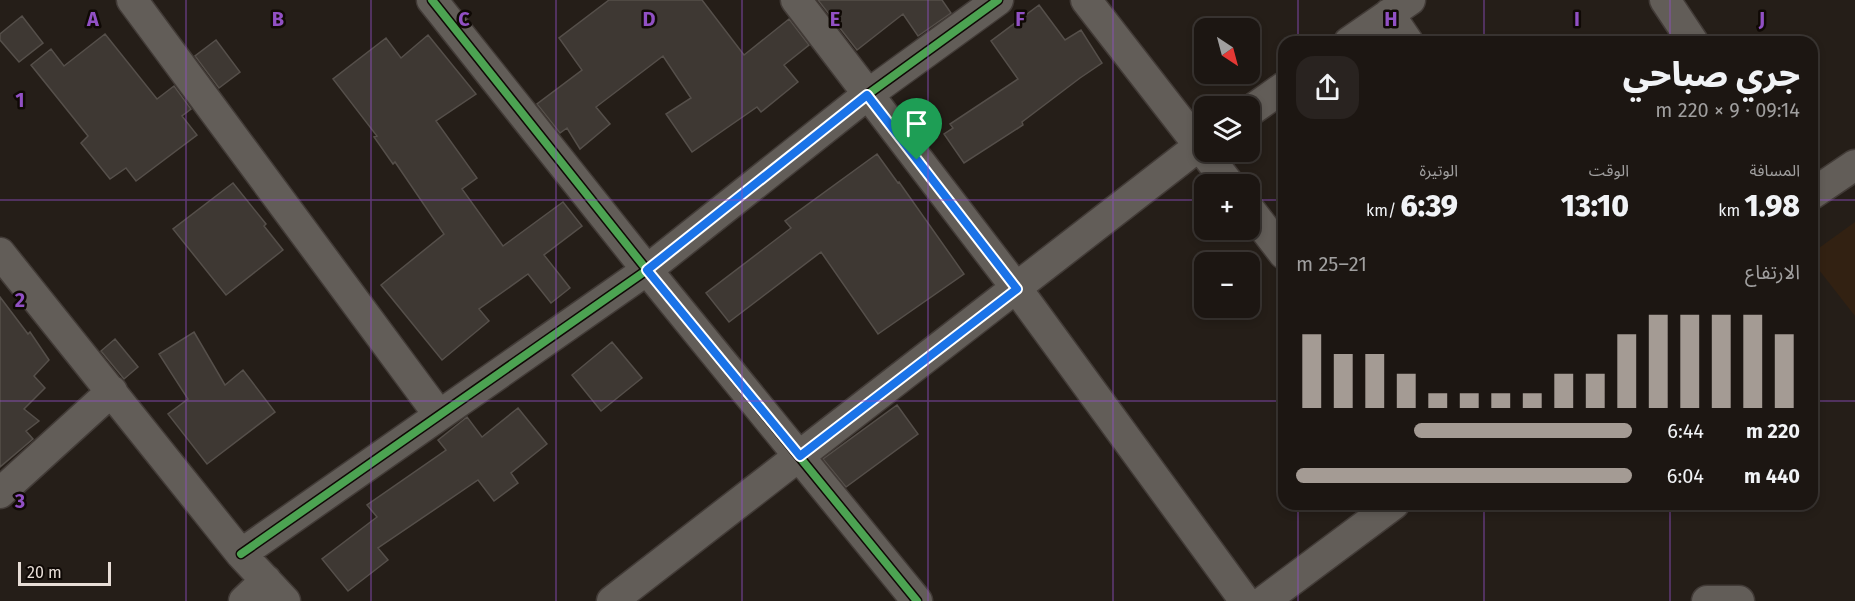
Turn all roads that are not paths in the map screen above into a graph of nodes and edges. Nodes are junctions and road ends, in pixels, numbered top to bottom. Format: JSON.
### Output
{"nodes":[{"id":1,"x":132,"y":0,"type":"edge"},
{"id":2,"x":432,"y":0,"type":"edge"},
{"id":3,"x":796,"y":0,"type":"edge"},
{"id":4,"x":998,"y":0,"type":"edge"},
{"id":5,"x":1086,"y":0,"type":"edge"},
{"id":6,"x":1666,"y":0,"type":"edge"},
{"id":7,"x":1400,"y":7,"type":"edge"},
{"id":8,"x":1358,"y":36,"type":"edge"},
{"id":9,"x":1407,"y":36,"type":"edge"},
{"id":10,"x":1689,"y":36,"type":"edge"},
{"id":11,"x":1278,"y":91,"type":"edge"},
{"id":12,"x":867,"y":95,"type":"junction"},
{"id":13,"x":1260,"y":104,"type":"edge"},
{"id":14,"x":1194,"y":134,"type":"edge"},
{"id":15,"x":1194,"y":150,"type":"edge"},
{"id":16,"x":1855,"y":165,"type":"edge"},
{"id":17,"x":1818,"y":190,"type":"edge"},
{"id":18,"x":1260,"y":223,"type":"edge"},
{"id":19,"x":1278,"y":246,"type":"edge"},
{"id":20,"x":0,"y":253,"type":"edge"},
{"id":21,"x":647,"y":270,"type":"junction"},
{"id":22,"x":1017,"y":289,"type":"junction"},
{"id":23,"x":112,"y":390,"type":"junction"},
{"id":24,"x":439,"y":415,"type":"junction"},
{"id":25,"x":800,"y":456,"type":"junction"},
{"id":26,"x":0,"y":493,"type":"edge"},
{"id":27,"x":1386,"y":510,"type":"edge"},
{"id":28,"x":241,"y":554,"type":"junction"},
{"id":29,"x":276,"y":591,"type":"edge"},
{"id":30,"x":1275,"y":598,"type":"edge"},
{"id":31,"x":244,"y":601,"type":"edge"},
{"id":32,"x":612,"y":601,"type":"edge"},
{"id":33,"x":916,"y":601,"type":"edge"},
{"id":34,"x":1245,"y":601,"type":"edge"},
{"id":35,"x":1707,"y":601,"type":"edge"},
{"id":36,"x":1739,"y":601,"type":"edge"}],
"edges":[{"from":1,"to":24,"type":"street"},
{"from":2,"to":21,"type":"street"},
{"from":3,"to":12,"type":"street"},
{"from":4,"to":12,"type":"street"},
{"from":5,"to":14,"type":"street"},
{"from":6,"to":10,"type":"street"},
{"from":7,"to":8,"type":"street"},
{"from":7,"to":9,"type":"street"},
{"from":11,"to":13,"type":"street"},
{"from":12,"to":21,"type":"street"},
{"from":12,"to":22,"type":"street"},
{"from":15,"to":22,"type":"street"},
{"from":16,"to":17,"type":"street"},
{"from":18,"to":19,"type":"street"},
{"from":20,"to":23,"type":"street"},
{"from":21,"to":24,"type":"street"},
{"from":21,"to":25,"type":"street"},
{"from":22,"to":25,"type":"street"},
{"from":22,"to":34,"type":"street"},
{"from":23,"to":26,"type":"street"},
{"from":23,"to":28,"type":"street"},
{"from":24,"to":28,"type":"street"},
{"from":25,"to":32,"type":"street"},
{"from":25,"to":33,"type":"street"},
{"from":27,"to":30,"type":"street"},
{"from":28,"to":29,"type":"street"},
{"from":29,"to":31,"type":"street"},
{"from":35,"to":36,"type":"street"}]}
